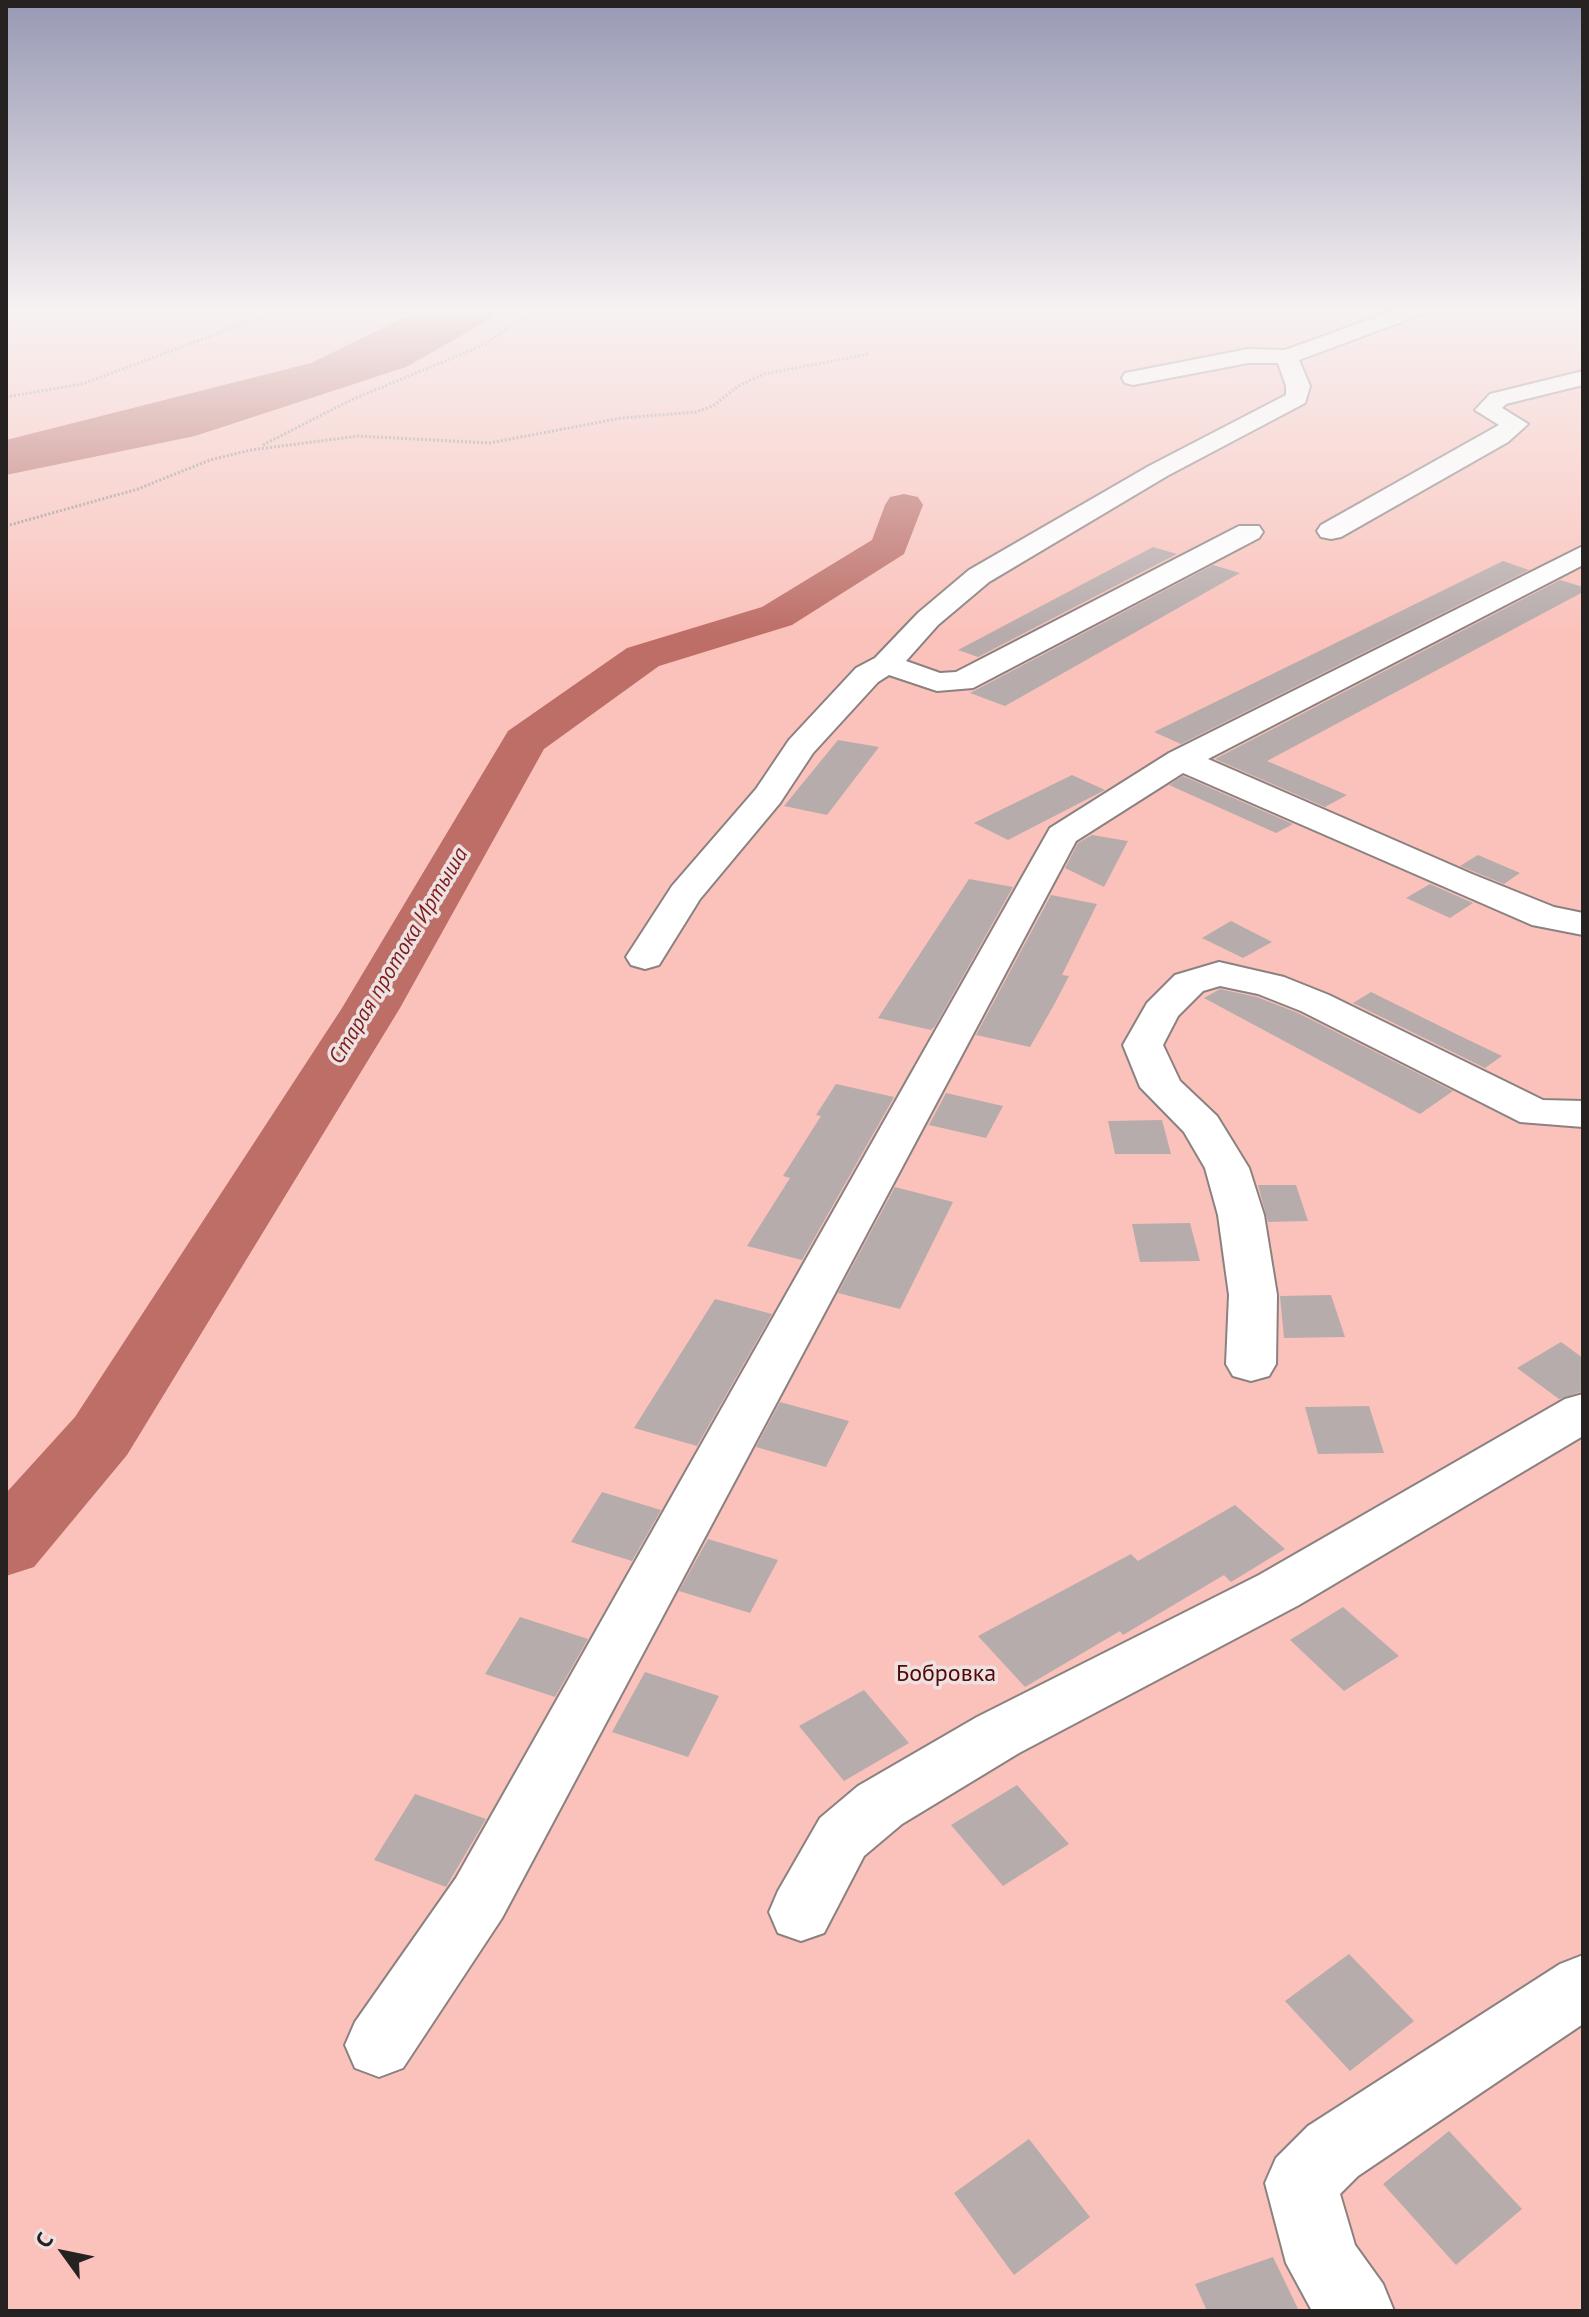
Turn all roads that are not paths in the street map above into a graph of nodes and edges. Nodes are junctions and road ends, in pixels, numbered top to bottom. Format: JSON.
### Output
{"nodes":[{"id":1,"x":1263,"y":416,"type":"edge"},
{"id":2,"x":1500,"y":416,"type":"edge"},
{"id":3,"x":1331,"y":531,"type":"dead end"},
{"id":4,"x":1249,"y":532,"type":"dead end"},
{"id":5,"x":1583,"y":554,"type":"edge"},
{"id":6,"x":886,"y":664,"type":"junction"},
{"id":7,"x":1181,"y":760,"type":"junction"},
{"id":8,"x":1583,"y":924,"type":"edge"},
{"id":9,"x":645,"y":957,"type":"dead end"},
{"id":10,"x":1583,"y":1114,"type":"edge"},
{"id":11,"x":1251,"y":1364,"type":"dead end"},
{"id":12,"x":1583,"y":1412,"type":"edge"},
{"id":13,"x":801,"y":1912,"type":"dead end"},
{"id":14,"x":1583,"y":1986,"type":"edge"},
{"id":15,"x":379,"y":2045,"type":"dead end"},
{"id":16,"x":1356,"y":2311,"type":"edge"}],
"edges":[{"from":1,"to":6,"type":"street"},
{"from":2,"to":3,"type":"street"},
{"from":4,"to":6,"type":"street"},
{"from":5,"to":7,"type":"street"},
{"from":6,"to":9,"type":"street"},
{"from":7,"to":8,"type":"street"},
{"from":7,"to":15,"type":"street"},
{"from":10,"to":11,"type":"street"},
{"from":12,"to":13,"type":"street"},
{"from":14,"to":16,"type":"street"}]}
